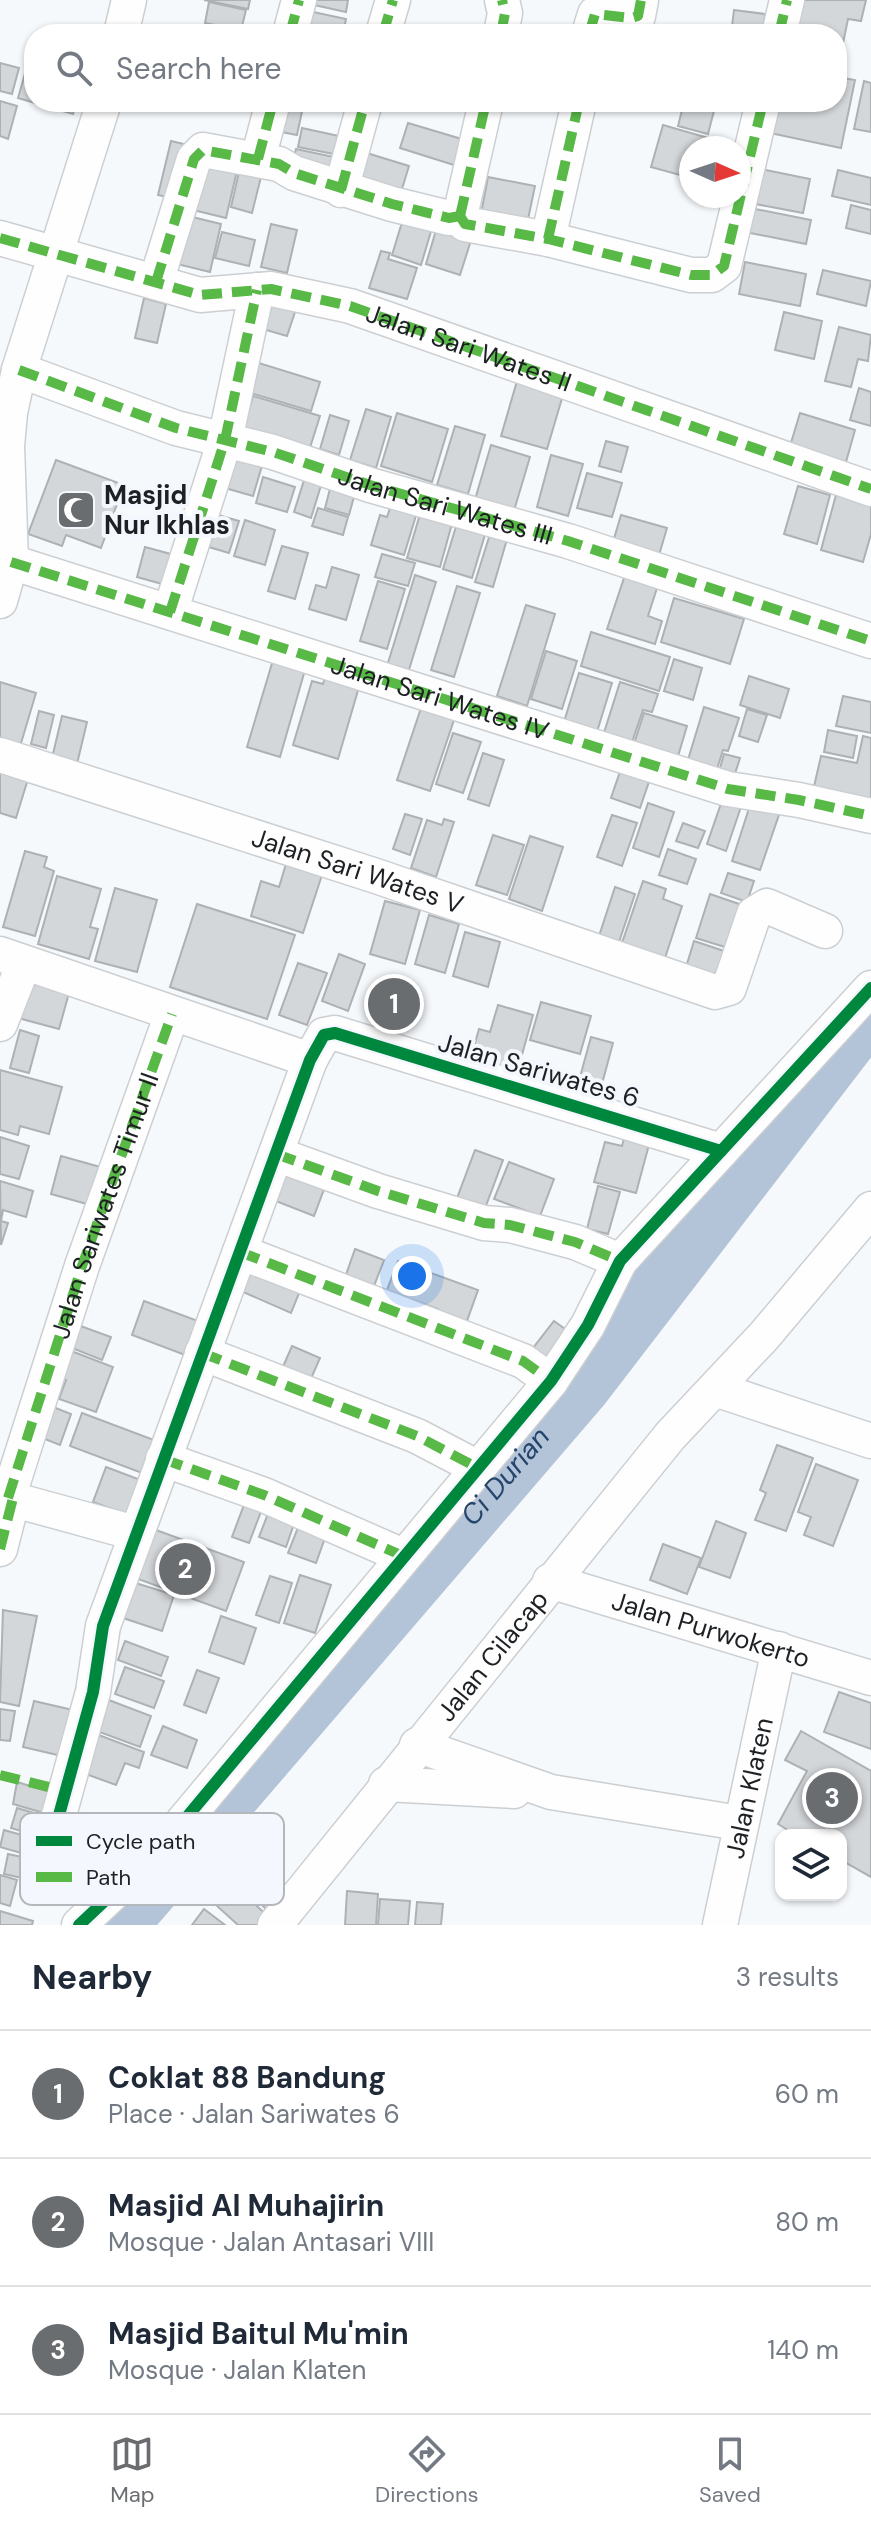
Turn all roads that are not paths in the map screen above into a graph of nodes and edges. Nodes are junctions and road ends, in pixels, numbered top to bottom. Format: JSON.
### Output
{"nodes":[{"id":1,"x":129,"y":0,"type":"edge"},
{"id":2,"x":299,"y":0,"type":"edge"},
{"id":3,"x":393,"y":0,"type":"edge"},
{"id":4,"x":502,"y":0,"type":"edge"},
{"id":5,"x":641,"y":0,"type":"edge"},
{"id":6,"x":787,"y":0,"type":"edge"},
{"id":7,"x":123,"y":24,"type":"edge"},
{"id":8,"x":293,"y":24,"type":"edge"},
{"id":9,"x":386,"y":24,"type":"edge"},
{"id":10,"x":503,"y":24,"type":"edge"},
{"id":11,"x":592,"y":24,"type":"edge"},
{"id":12,"x":781,"y":24,"type":"edge"},
{"id":13,"x":101,"y":112,"type":"edge"},
{"id":14,"x":270,"y":112,"type":"edge"},
{"id":15,"x":362,"y":112,"type":"edge"},
{"id":16,"x":484,"y":112,"type":"edge"},
{"id":17,"x":577,"y":112,"type":"edge"},
{"id":18,"x":760,"y":112,"type":"edge"},
{"id":19,"x":258,"y":159,"type":"junction"},
{"id":20,"x":341,"y":190,"type":"junction"},
{"id":21,"x":460,"y":216,"type":"junction"},
{"id":22,"x":0,"y":238,"type":"edge"},
{"id":23,"x":548,"y":239,"type":"junction"},
{"id":24,"x":58,"y":253,"type":"junction"},
{"id":25,"x":156,"y":282,"type":"junction"},
{"id":26,"x":257,"y":290,"type":"junction"},
{"id":27,"x":19,"y":370,"type":"junction"},
{"id":28,"x":225,"y":440,"type":"junction"},
{"id":29,"x":871,"y":489,"type":"edge"},
{"id":30,"x":11,"y":562,"type":"junction"},
{"id":31,"x":0,"y":601,"type":"edge"},
{"id":32,"x":170,"y":612,"type":"junction"},
{"id":33,"x":871,"y":641,"type":"edge"},
{"id":34,"x":0,"y":755,"type":"edge"},
{"id":35,"x":871,"y":816,"type":"edge"},
{"id":36,"x":825,"y":931,"type":"dead end"},
{"id":37,"x":12,"y":958,"type":"edge"},
{"id":38,"x":871,"y":988,"type":"edge"},
{"id":39,"x":172,"y":1014,"type":"junction"},
{"id":40,"x":0,"y":1024,"type":"edge"},
{"id":41,"x":310,"y":1060,"type":"junction"},
{"id":42,"x":721,"y":1151,"type":"junction"},
{"id":43,"x":276,"y":1154,"type":"junction"},
{"id":44,"x":871,"y":1209,"type":"edge"},
{"id":45,"x":240,"y":1252,"type":"junction"},
{"id":46,"x":620,"y":1261,"type":"junction"},
{"id":47,"x":202,"y":1353,"type":"junction"},
{"id":48,"x":551,"y":1381,"type":"junction"},
{"id":49,"x":715,"y":1389,"type":"junction"},
{"id":50,"x":871,"y":1441,"type":"edge"},
{"id":51,"x":163,"y":1459,"type":"junction"},
{"id":52,"x":478,"y":1468,"type":"junction"},
{"id":53,"x":7,"y":1497,"type":"edge"},
{"id":54,"x":135,"y":1533,"type":"junction"},
{"id":55,"x":0,"y":1549,"type":"edge"},
{"id":56,"x":403,"y":1556,"type":"junction"},
{"id":57,"x":550,"y":1581,"type":"junction"},
{"id":58,"x":779,"y":1649,"type":"junction"},
{"id":59,"x":871,"y":1678,"type":"edge"},
{"id":60,"x":417,"y":1745,"type":"junction"},
{"id":61,"x":386,"y":1784,"type":"junction"},
{"id":62,"x":551,"y":1792,"type":"junction"},
{"id":63,"x":60,"y":1813,"type":"edge"},
{"id":64,"x":190,"y":1813,"type":"edge"},
{"id":65,"x":739,"y":1823,"type":"junction"},
{"id":66,"x":100,"y":1905,"type":"edge"},
{"id":67,"x":79,"y":1925,"type":"edge"},
{"id":68,"x":275,"y":1925,"type":"edge"},
{"id":69,"x":720,"y":1925,"type":"edge"}],
"edges":[{"from":1,"to":7,"type":"street"},
{"from":2,"to":8,"type":"street"},
{"from":3,"to":9,"type":"street"},
{"from":4,"to":10,"type":"street"},
{"from":5,"to":11,"type":"street"},
{"from":6,"to":12,"type":"street"},
{"from":13,"to":24,"type":"street"},
{"from":14,"to":19,"type":"street"},
{"from":15,"to":20,"type":"street"},
{"from":16,"to":21,"type":"street"},
{"from":17,"to":23,"type":"street"},
{"from":18,"to":23,"type":"street"},
{"from":19,"to":20,"type":"street"},
{"from":19,"to":25,"type":"street"},
{"from":20,"to":21,"type":"street"},
{"from":21,"to":23,"type":"street"},
{"from":22,"to":24,"type":"street","name":"Jalan Sari Wates II"},
{"from":24,"to":25,"type":"street","name":"Jalan Sari Wates II"},
{"from":24,"to":27,"type":"street"},
{"from":25,"to":26,"type":"street","name":"Jalan Sari Wates II"},
{"from":26,"to":28,"type":"street"},
{"from":26,"to":29,"type":"street","name":"Jalan Sari Wates II"},
{"from":27,"to":28,"type":"street","name":"Jalan Sari Wates III"},
{"from":27,"to":30,"type":"street"},
{"from":28,"to":32,"type":"street"},
{"from":28,"to":33,"type":"street","name":"Jalan Sari Wates III"},
{"from":30,"to":31,"type":"street"},
{"from":30,"to":32,"type":"street","name":"Jalan Sari Wates IV"},
{"from":32,"to":35,"type":"street","name":"Jalan Sari Wates IV"},
{"from":34,"to":36,"type":"street","name":"Jalan Sari Wates V"},
{"from":37,"to":39,"type":"street"},
{"from":37,"to":40,"type":"street"},
{"from":38,"to":42,"type":"street"},
{"from":39,"to":41,"type":"street"},
{"from":39,"to":53,"type":"street","name":"Jalan Sariwates Timur II"},
{"from":41,"to":42,"type":"street","name":"Jalan Sariwates 6"},
{"from":41,"to":43,"type":"street"},
{"from":42,"to":46,"type":"street"},
{"from":43,"to":45,"type":"street"},
{"from":43,"to":46,"type":"street"},
{"from":44,"to":49,"type":"street","name":"Jalan Cilacap"},
{"from":45,"to":47,"type":"street"},
{"from":45,"to":48,"type":"street"},
{"from":46,"to":48,"type":"street"},
{"from":47,"to":51,"type":"street"},
{"from":47,"to":52,"type":"street"},
{"from":48,"to":52,"type":"street"},
{"from":49,"to":50,"type":"street"},
{"from":49,"to":57,"type":"street","name":"Jalan Cilacap"},
{"from":51,"to":54,"type":"street"},
{"from":51,"to":56,"type":"street"},
{"from":52,"to":56,"type":"street"},
{"from":53,"to":54,"type":"street"},
{"from":53,"to":55,"type":"street","name":"Jalan Sariwates Timur II"},
{"from":54,"to":63,"type":"street"},
{"from":56,"to":64,"type":"street"},
{"from":57,"to":58,"type":"street","name":"Jalan Purwokerto"},
{"from":57,"to":60,"type":"street","name":"Jalan Cilacap"},
{"from":58,"to":59,"type":"street","name":"Jalan Purwokerto"},
{"from":58,"to":65,"type":"street","name":"Jalan Klaten"},
{"from":60,"to":61,"type":"street","name":"Jalan Cilacap"},
{"from":60,"to":62,"type":"street"},
{"from":61,"to":62,"type":"street"},
{"from":61,"to":68,"type":"street","name":"Jalan Cilacap"},
{"from":62,"to":65,"type":"street"},
{"from":65,"to":69,"type":"street","name":"Jalan Klaten"},
{"from":66,"to":67,"type":"street"}]}
